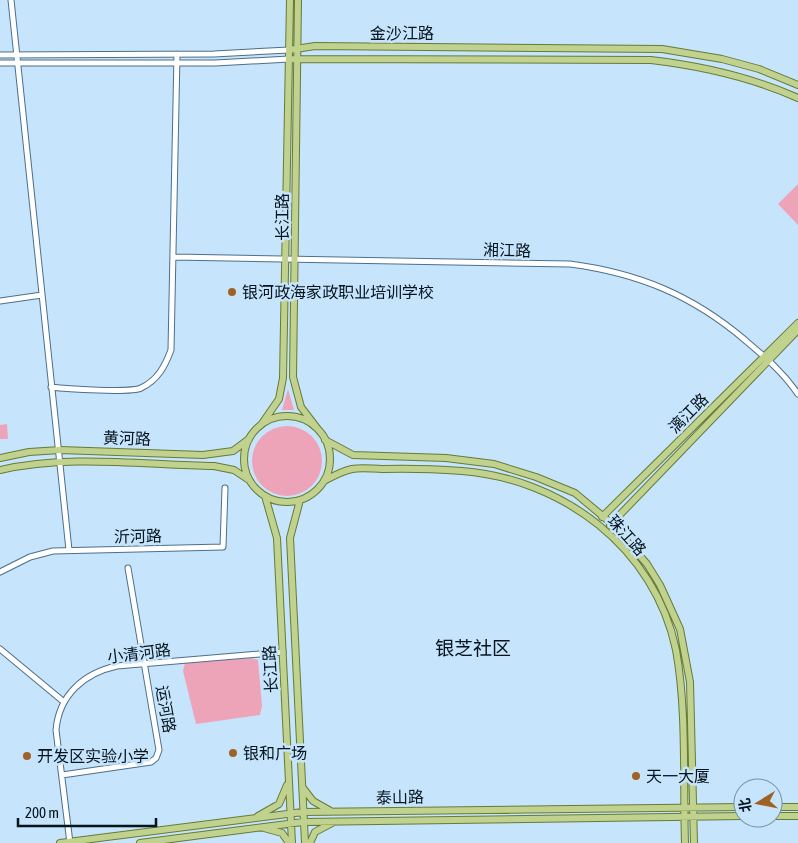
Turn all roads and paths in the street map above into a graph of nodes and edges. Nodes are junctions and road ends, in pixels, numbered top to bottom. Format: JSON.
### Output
{"nodes":[{"id":1,"x":11,"y":0,"type":"edge"},
{"id":2,"x":290,"y":0,"type":"edge"},
{"id":3,"x":298,"y":0,"type":"edge"},
{"id":4,"x":297,"y":48,"type":"junction"},
{"id":5,"x":289,"y":50,"type":"junction"},
{"id":6,"x":16,"y":54,"type":"junction"},
{"id":7,"x":177,"y":54,"type":"junction"},
{"id":8,"x":0,"y":55,"type":"edge"},
{"id":9,"x":289,"y":59,"type":"junction"},
{"id":10,"x":297,"y":59,"type":"junction"},
{"id":11,"x":0,"y":63,"type":"edge"},
{"id":12,"x":17,"y":63,"type":"junction"},
{"id":13,"x":177,"y":63,"type":"junction"},
{"id":14,"x":798,"y":85,"type":"edge"},
{"id":15,"x":798,"y":98,"type":"edge"},
{"id":16,"x":173,"y":257,"type":"junction"},
{"id":17,"x":285,"y":260,"type":"junction"},
{"id":18,"x":295,"y":260,"type":"junction"},
{"id":19,"x":42,"y":295,"type":"junction"},
{"id":20,"x":0,"y":301,"type":"edge"},
{"id":21,"x":798,"y":323,"type":"edge"},
{"id":22,"x":798,"y":330,"type":"edge"},
{"id":23,"x":767,"y":358,"type":"junction"},
{"id":24,"x":51,"y":387,"type":"junction"},
{"id":25,"x":798,"y":394,"type":"edge"},
{"id":26,"x":261,"y":425,"type":"junction"},
{"id":27,"x":317,"y":428,"type":"junction"},
{"id":28,"x":250,"y":438,"type":"junction"},
{"id":29,"x":325,"y":440,"type":"junction"},
{"id":30,"x":60,"y":450,"type":"junction"},
{"id":31,"x":0,"y":458,"type":"edge"},
{"id":32,"x":60,"y":462,"type":"junction"},
{"id":33,"x":0,"y":470,"type":"edge"},
{"id":34,"x":250,"y":480,"type":"junction"},
{"id":35,"x":324,"y":481,"type":"junction"},
{"id":36,"x":225,"y":488,"type":"dead end"},
{"id":37,"x":265,"y":496,"type":"junction"},
{"id":38,"x":300,"y":500,"type":"junction"},
{"id":39,"x":604,"y":515,"type":"junction"},
{"id":40,"x":597,"y":522,"type":"junction"},
{"id":41,"x":611,"y":523,"type":"junction"},
{"id":42,"x":605,"y":529,"type":"junction"},
{"id":43,"x":69,"y":550,"type":"junction"},
{"id":44,"x":128,"y":568,"type":"dead end"},
{"id":45,"x":0,"y":572,"type":"edge"},
{"id":46,"x":0,"y":649,"type":"edge"},
{"id":47,"x":283,"y":652,"type":"junction"},
{"id":48,"x":145,"y":663,"type":"junction"},
{"id":49,"x":64,"y":702,"type":"junction"},
{"id":50,"x":288,"y":769,"type":"junction"},
{"id":51,"x":62,"y":775,"type":"junction"},
{"id":52,"x":302,"y":781,"type":"junction"},
{"id":53,"x":693,"y":806,"type":"junction"},
{"id":54,"x":684,"y":807,"type":"junction"},
{"id":55,"x":733,"y":807,"type":"edge"},
{"id":56,"x":783,"y":807,"type":"edge"},
{"id":57,"x":798,"y":807,"type":"edge"},
{"id":58,"x":335,"y":811,"type":"junction"},
{"id":59,"x":303,"y":812,"type":"junction"},
{"id":60,"x":290,"y":813,"type":"junction"},
{"id":61,"x":684,"y":816,"type":"junction"},
{"id":62,"x":693,"y":816,"type":"junction"},
{"id":63,"x":733,"y":816,"type":"edge"},
{"id":64,"x":783,"y":816,"type":"edge"},
{"id":65,"x":798,"y":816,"type":"edge"},
{"id":66,"x":252,"y":818,"type":"junction"},
{"id":67,"x":336,"y":821,"type":"junction"},
{"id":68,"x":304,"y":822,"type":"junction"},
{"id":69,"x":291,"y":823,"type":"junction"},
{"id":70,"x":253,"y":828,"type":"junction"},
{"id":71,"x":70,"y":842,"type":"edge"},
{"id":72,"x":164,"y":842,"type":"edge"},
{"id":73,"x":60,"y":843,"type":"edge"},
{"id":74,"x":140,"y":843,"type":"edge"},
{"id":75,"x":291,"y":843,"type":"edge"},
{"id":76,"x":305,"y":843,"type":"edge"},
{"id":77,"x":310,"y":843,"type":"edge"},
{"id":78,"x":685,"y":843,"type":"edge"},
{"id":79,"x":694,"y":843,"type":"edge"}],
"edges":[{"from":1,"to":6,"type":"street"},
{"from":2,"to":5,"type":"main road","name":"长江路"},
{"from":3,"to":4,"type":"main road","name":"长江路"},
{"from":4,"to":5,"type":"main road","name":"金沙江路"},
{"from":4,"to":10,"type":"main road","name":"长江路"},
{"from":4,"to":14,"type":"main road","name":"金沙江路"},
{"from":5,"to":7,"type":"street","name":"金沙江路"},
{"from":5,"to":9,"type":"main road","name":"长江路"},
{"from":6,"to":7,"type":"street","name":"金沙江路"},
{"from":6,"to":8,"type":"street","name":"金沙江路"},
{"from":6,"to":12,"type":"street"},
{"from":7,"to":13,"type":"street"},
{"from":9,"to":10,"type":"main road","name":"金沙江路"},
{"from":9,"to":13,"type":"street","name":"金沙江路"},
{"from":9,"to":17,"type":"main road","name":"长江路"},
{"from":10,"to":15,"type":"main road","name":"金沙江路"},
{"from":10,"to":18,"type":"main road","name":"长江路"},
{"from":11,"to":12,"type":"street","name":"金沙江路"},
{"from":12,"to":13,"type":"street","name":"金沙江路"},
{"from":12,"to":19,"type":"street"},
{"from":13,"to":16,"type":"street"},
{"from":16,"to":17,"type":"street","name":"湘江路"},
{"from":16,"to":24,"type":"street"},
{"from":17,"to":18,"type":"street","name":"湘江路"},
{"from":17,"to":26,"type":"main road","name":"长江路"},
{"from":18,"to":23,"type":"street","name":"湘江路"},
{"from":18,"to":27,"type":"main road","name":"长江路"},
{"from":19,"to":20,"type":"street"},
{"from":19,"to":24,"type":"street"},
{"from":21,"to":23,"type":"main road","name":"漓江路"},
{"from":22,"to":23,"type":"main road","name":"漓江路"},
{"from":23,"to":25,"type":"street","name":"湘江路"},
{"from":23,"to":39,"type":"main road","name":"漓江路"},
{"from":23,"to":41,"type":"main road","name":"漓江路"},
{"from":24,"to":30,"type":"street"},
{"from":26,"to":27,"type":"main road"},
{"from":26,"to":28,"type":"main road"},
{"from":27,"to":29,"type":"main road"},
{"from":28,"to":30,"type":"main road","name":"黄河路"},
{"from":28,"to":34,"type":"main road"},
{"from":29,"to":35,"type":"main road"},
{"from":29,"to":39,"type":"main road"},
{"from":30,"to":31,"type":"main road","name":"黄河路"},
{"from":30,"to":32,"type":"street"},
{"from":32,"to":33,"type":"main road","name":"黄河路"},
{"from":32,"to":34,"type":"main road","name":"黄河路"},
{"from":32,"to":43,"type":"street"},
{"from":34,"to":37,"type":"main road"},
{"from":35,"to":38,"type":"main road"},
{"from":35,"to":40,"type":"main road","name":"珠江路"},
{"from":36,"to":43,"type":"street","name":"沂河路"},
{"from":37,"to":38,"type":"main road"},
{"from":37,"to":47,"type":"main road","name":"长江路"},
{"from":38,"to":52,"type":"main road","name":"长江路"},
{"from":39,"to":40,"type":"main road","name":"漓江路"},
{"from":39,"to":41,"type":"main road"},
{"from":40,"to":42,"type":"main road","name":"珠江路"},
{"from":41,"to":42,"type":"main road","name":"漓江路"},
{"from":41,"to":53,"type":"main road"},
{"from":42,"to":54,"type":"main road","name":"珠江路"},
{"from":43,"to":45,"type":"street","name":"沂河路"},
{"from":44,"to":48,"type":"street","name":"运河路"},
{"from":46,"to":49,"type":"street"},
{"from":47,"to":48,"type":"street","name":"小清河路"},
{"from":47,"to":50,"type":"main road","name":"长江路"},
{"from":48,"to":49,"type":"street","name":"小清河路"},
{"from":48,"to":51,"type":"street","name":"运河路"},
{"from":49,"to":51,"type":"street","name":"小清河路"},
{"from":50,"to":60,"type":"main road","name":"长江路"},
{"from":50,"to":66,"type":"main road"},
{"from":51,"to":71,"type":"street","name":"小清河路"},
{"from":52,"to":58,"type":"main road"},
{"from":52,"to":59,"type":"main road","name":"长江路"},
{"from":53,"to":54,"type":"main road","name":"泰山路"},
{"from":53,"to":55,"type":"main road","name":"泰山路"},
{"from":53,"to":62,"type":"main road"},
{"from":54,"to":58,"type":"main road","name":"泰山路"},
{"from":54,"to":61,"type":"main road","name":"珠江路"},
{"from":56,"to":57,"type":"main road"},
{"from":58,"to":59,"type":"main road","name":"泰山路"},
{"from":59,"to":60,"type":"main road","name":"泰山路"},
{"from":59,"to":68,"type":"main road","name":"长江路"},
{"from":60,"to":66,"type":"main road","name":"泰山路"},
{"from":60,"to":69,"type":"main road","name":"长江路"},
{"from":61,"to":62,"type":"main road","name":"泰山路"},
{"from":61,"to":67,"type":"main road","name":"泰山路"},
{"from":61,"to":78,"type":"main road","name":"珠江路"},
{"from":62,"to":63,"type":"main road","name":"泰山路"},
{"from":62,"to":79,"type":"main road"},
{"from":64,"to":65,"type":"main road"},
{"from":66,"to":71,"type":"main road","name":"泰山路"},
{"from":67,"to":68,"type":"main road","name":"泰山路"},
{"from":67,"to":77,"type":"main road"},
{"from":68,"to":69,"type":"main road","name":"泰山路"},
{"from":68,"to":76,"type":"main road","name":"长江路"},
{"from":69,"to":70,"type":"main road","name":"泰山路"},
{"from":69,"to":75,"type":"main road","name":"长江路"},
{"from":70,"to":72,"type":"main road","name":"泰山路"},
{"from":70,"to":75,"type":"main road"},
{"from":71,"to":73,"type":"main road","name":"泰山路"},
{"from":72,"to":74,"type":"main road","name":"泰山路"}]}
